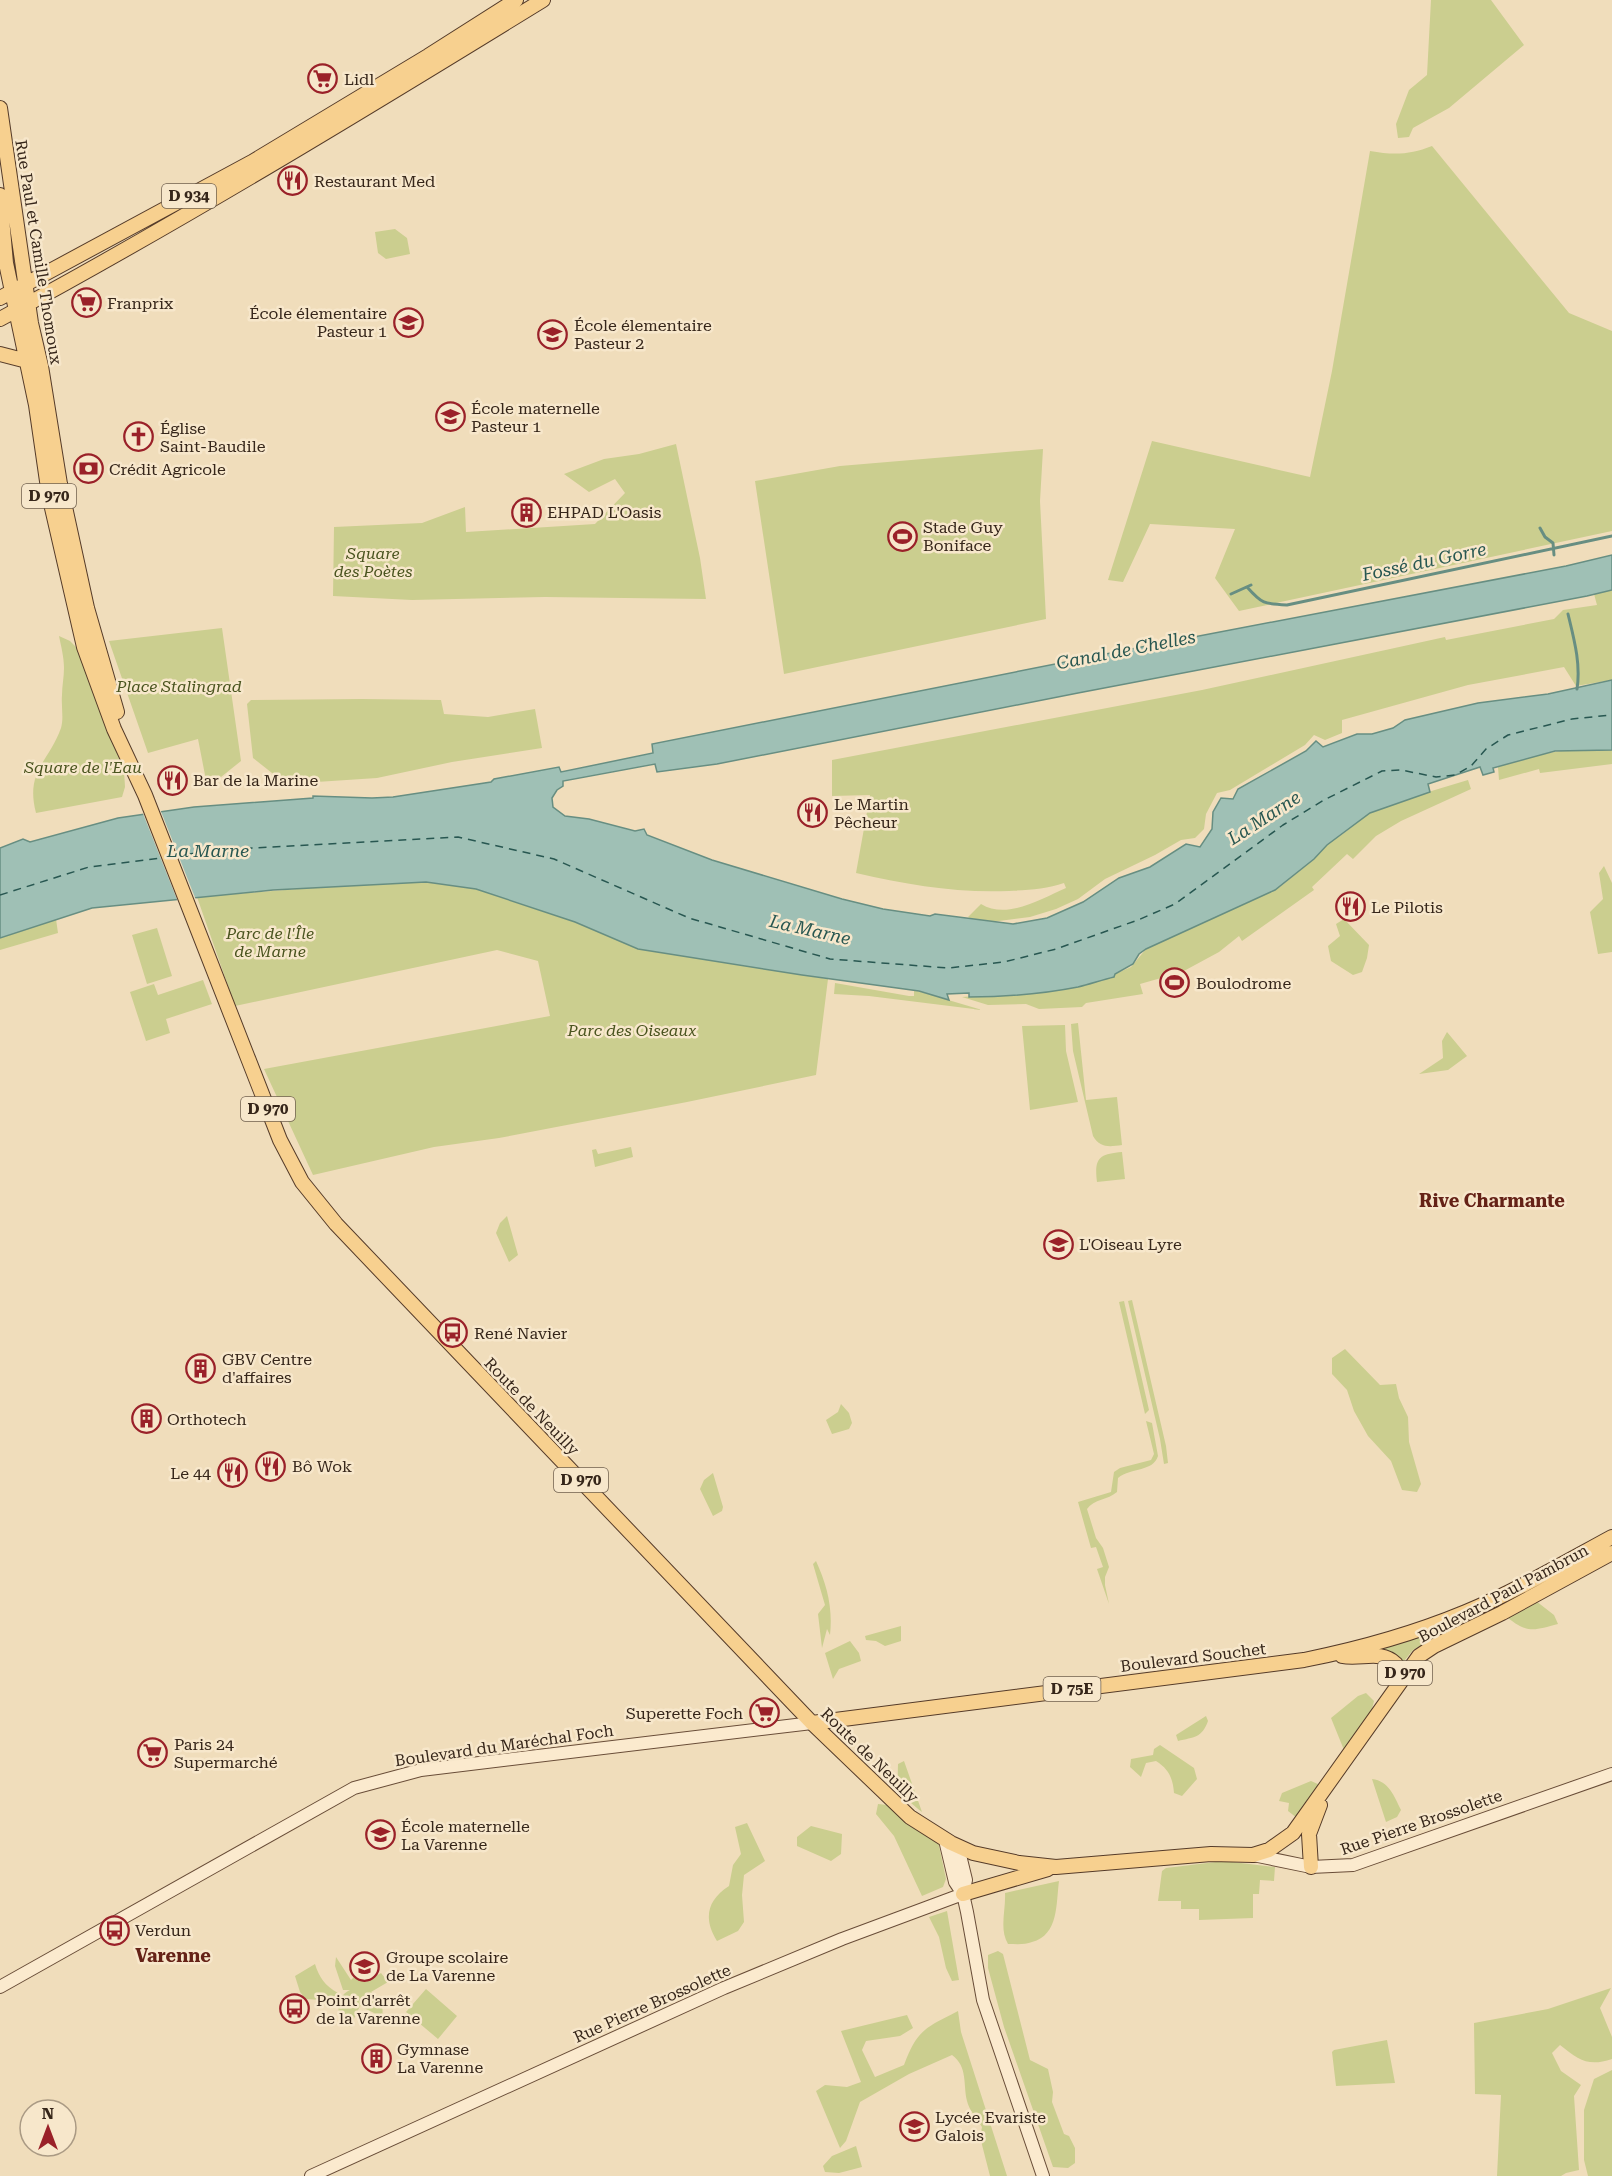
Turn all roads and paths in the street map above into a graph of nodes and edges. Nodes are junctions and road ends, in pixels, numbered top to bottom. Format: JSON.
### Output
{"nodes":[{"id":1,"x":516,"y":0,"type":"edge"},
{"id":2,"x":543,"y":0,"type":"edge"},
{"id":3,"x":0,"y":108,"type":"edge"},
{"id":4,"x":351,"y":110,"type":"junction"},
{"id":5,"x":0,"y":195,"type":"edge"},
{"id":6,"x":1,"y":229,"type":"edge"},
{"id":7,"x":26,"y":283,"type":"junction"},
{"id":8,"x":6,"y":295,"type":"edge"},
{"id":9,"x":28,"y":303,"type":"junction"},
{"id":10,"x":15,"y":310,"type":"junction"},
{"id":11,"x":0,"y":319,"type":"edge"},
{"id":12,"x":0,"y":354,"type":"edge"},
{"id":13,"x":28,"y":364,"type":"junction"},
{"id":14,"x":134,"y":772,"type":"junction"},
{"id":15,"x":1612,"y":1537,"type":"edge"},
{"id":16,"x":1612,"y":1553,"type":"edge"},
{"id":17,"x":1466,"y":1612,"type":"joint"},
{"id":18,"x":1331,"y":1654,"type":"junction"},
{"id":19,"x":1396,"y":1685,"type":"junction"},
{"id":20,"x":812,"y":1723,"type":"junction"},
{"id":21,"x":1612,"y":1774,"type":"edge"},
{"id":22,"x":1332,"y":1779,"type":"junction"},
{"id":23,"x":945,"y":1839,"type":"junction"},
{"id":24,"x":958,"y":1847,"type":"junction"},
{"id":25,"x":1253,"y":1855,"type":"junction"},
{"id":26,"x":1056,"y":1867,"type":"junction"},
{"id":27,"x":1311,"y":1867,"type":"junction"},
{"id":28,"x":963,"y":1894,"type":"junction"},
{"id":29,"x":0,"y":1987,"type":"edge"},
{"id":30,"x":311,"y":2176,"type":"edge"},
{"id":31,"x":1043,"y":2176,"type":"edge"}],
"edges":[{"from":1,"to":4,"type":"main road","number":"D 934"},
{"from":2,"to":4,"type":"main road","number":"D 934"},
{"from":3,"to":7,"type":"main road","name":"Rue Paul et Camille Thomoux","number":"D 970"},
{"from":4,"to":7,"type":"main road","number":"D 934"},
{"from":4,"to":9,"type":"main road","number":"D 934"},
{"from":5,"to":6,"type":"main road","name":"Rue Paul et Camille Thomoux","number":"D 970"},
{"from":6,"to":8,"type":"main road","name":"Rue Paul et Camille Thomoux","number":"D 970"},
{"from":7,"to":8,"type":"main road","number":"D 934"},
{"from":7,"to":9,"type":"main road","name":"Rue Paul et Camille Thomoux","number":"D 970"},
{"from":8,"to":10,"type":"main road","name":"Rue Paul et Camille Thomoux","number":"D 970"},
{"from":9,"to":10,"type":"main road","number":"D 934"},
{"from":9,"to":14,"type":"main road","name":"Rue Paul et Camille Thomoux","number":"D 970"},
{"from":10,"to":11,"type":"main road","number":"D 934"},
{"from":10,"to":13,"type":"main road","name":"Rue Paul et Camille Thomoux","number":"D 970"},
{"from":12,"to":13,"type":"main road"},
{"from":13,"to":14,"type":"main road","number":"D 970"},
{"from":14,"to":20,"type":"main road","name":"Route de Neuilly","number":"D 970"},
{"from":15,"to":17,"type":"main road","name":"Boulevard Paul Pambrun"},
{"from":16,"to":19,"type":"main road","name":"Boulevard Paul Pambrun","number":"D 970"},
{"from":17,"to":18,"type":"main road","name":"Boulevard Souchet","number":"D 75E"},
{"from":18,"to":19,"type":"main road"},
{"from":18,"to":20,"type":"main road","name":"Boulevard Souchet","number":"D 75E"},
{"from":19,"to":22,"type":"main road","name":"Boulevard Paul Pambrun","number":"D 970"},
{"from":20,"to":23,"type":"main road","name":"Route de Neuilly","number":"D 970"},
{"from":20,"to":29,"type":"main road","name":"Boulevard du Maréchal Foch","number":"D 75E"},
{"from":21,"to":27,"type":"main road","name":"Rue Pierre Brossolette"},
{"from":22,"to":25,"type":"main road","name":"Boulevard Paul Pambrun","number":"D 970"},
{"from":22,"to":27,"type":"main road"},
{"from":23,"to":24,"type":"main road","name":"Route de Neuilly","number":"D 970"},
{"from":23,"to":28,"type":"main road"},
{"from":24,"to":26,"type":"main road","name":"Route de Neuilly","number":"D 970"},
{"from":24,"to":28,"type":"main road"},
{"from":25,"to":26,"type":"main road","name":"Rue Pierre Brossolette","number":"D 970"},
{"from":25,"to":27,"type":"main road","name":"Rue Pierre Brossolette"},
{"from":26,"to":28,"type":"main road"},
{"from":28,"to":30,"type":"main road","name":"Rue Pierre Brossolette"},
{"from":28,"to":31,"type":"main road"}]}
